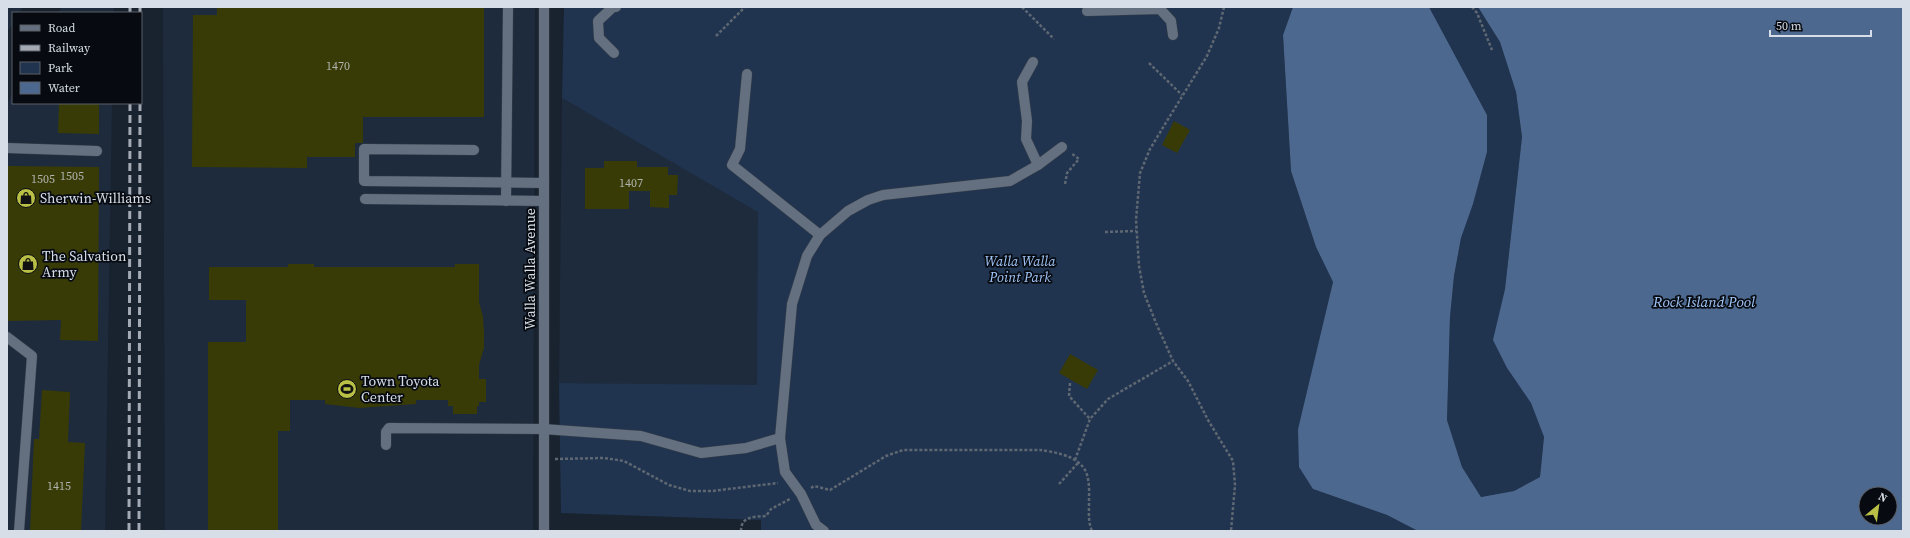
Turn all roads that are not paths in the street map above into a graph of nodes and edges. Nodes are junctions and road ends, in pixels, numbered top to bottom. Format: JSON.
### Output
{"nodes":[{"id":1,"x":508,"y":7,"type":"edge"},
{"id":2,"x":544,"y":7,"type":"edge"},
{"id":3,"x":616,"y":7,"type":"edge"},
{"id":4,"x":1087,"y":11,"type":"dead end"},
{"id":5,"x":1173,"y":35,"type":"dead end"},
{"id":6,"x":614,"y":53,"type":"dead end"},
{"id":7,"x":1033,"y":62,"type":"dead end"},
{"id":8,"x":747,"y":74,"type":"dead end"},
{"id":9,"x":1062,"y":147,"type":"road end"},
{"id":10,"x":7,"y":148,"type":"edge"},
{"id":11,"x":97,"y":150,"type":"dead end"},
{"id":12,"x":474,"y":150,"type":"dead end"},
{"id":13,"x":1038,"y":165,"type":"junction"},
{"id":14,"x":506,"y":183,"type":"junction"},
{"id":15,"x":544,"y":183,"type":"junction"},
{"id":16,"x":365,"y":199,"type":"dead end"},
{"id":17,"x":506,"y":201,"type":"junction"},
{"id":18,"x":544,"y":201,"type":"junction"},
{"id":19,"x":820,"y":236,"type":"junction"},
{"id":20,"x":7,"y":337,"type":"edge"},
{"id":21,"x":543,"y":429,"type":"junction"},
{"id":22,"x":780,"y":438,"type":"junction"},
{"id":23,"x":386,"y":445,"type":"dead end"},
{"id":24,"x":19,"y":531,"type":"edge"},
{"id":25,"x":544,"y":531,"type":"edge"},
{"id":26,"x":824,"y":531,"type":"edge"}],
"edges":[{"from":1,"to":14,"type":"street"},
{"from":2,"to":15,"type":"street","name":"Walla Walla Avenue"},
{"from":3,"to":6,"type":"street"},
{"from":4,"to":5,"type":"street"},
{"from":7,"to":13,"type":"street"},
{"from":8,"to":19,"type":"street"},
{"from":9,"to":13,"type":"street"},
{"from":10,"to":11,"type":"street"},
{"from":12,"to":14,"type":"street"},
{"from":13,"to":19,"type":"street"},
{"from":14,"to":15,"type":"street"},
{"from":14,"to":17,"type":"street"},
{"from":15,"to":18,"type":"street","name":"Walla Walla Avenue"},
{"from":16,"to":17,"type":"street"},
{"from":17,"to":18,"type":"street"},
{"from":18,"to":21,"type":"street","name":"Walla Walla Avenue"},
{"from":19,"to":22,"type":"street"},
{"from":20,"to":24,"type":"street"},
{"from":21,"to":22,"type":"street"},
{"from":21,"to":23,"type":"street"},
{"from":21,"to":25,"type":"street","name":"Walla Walla Avenue"},
{"from":22,"to":26,"type":"street"}]}
